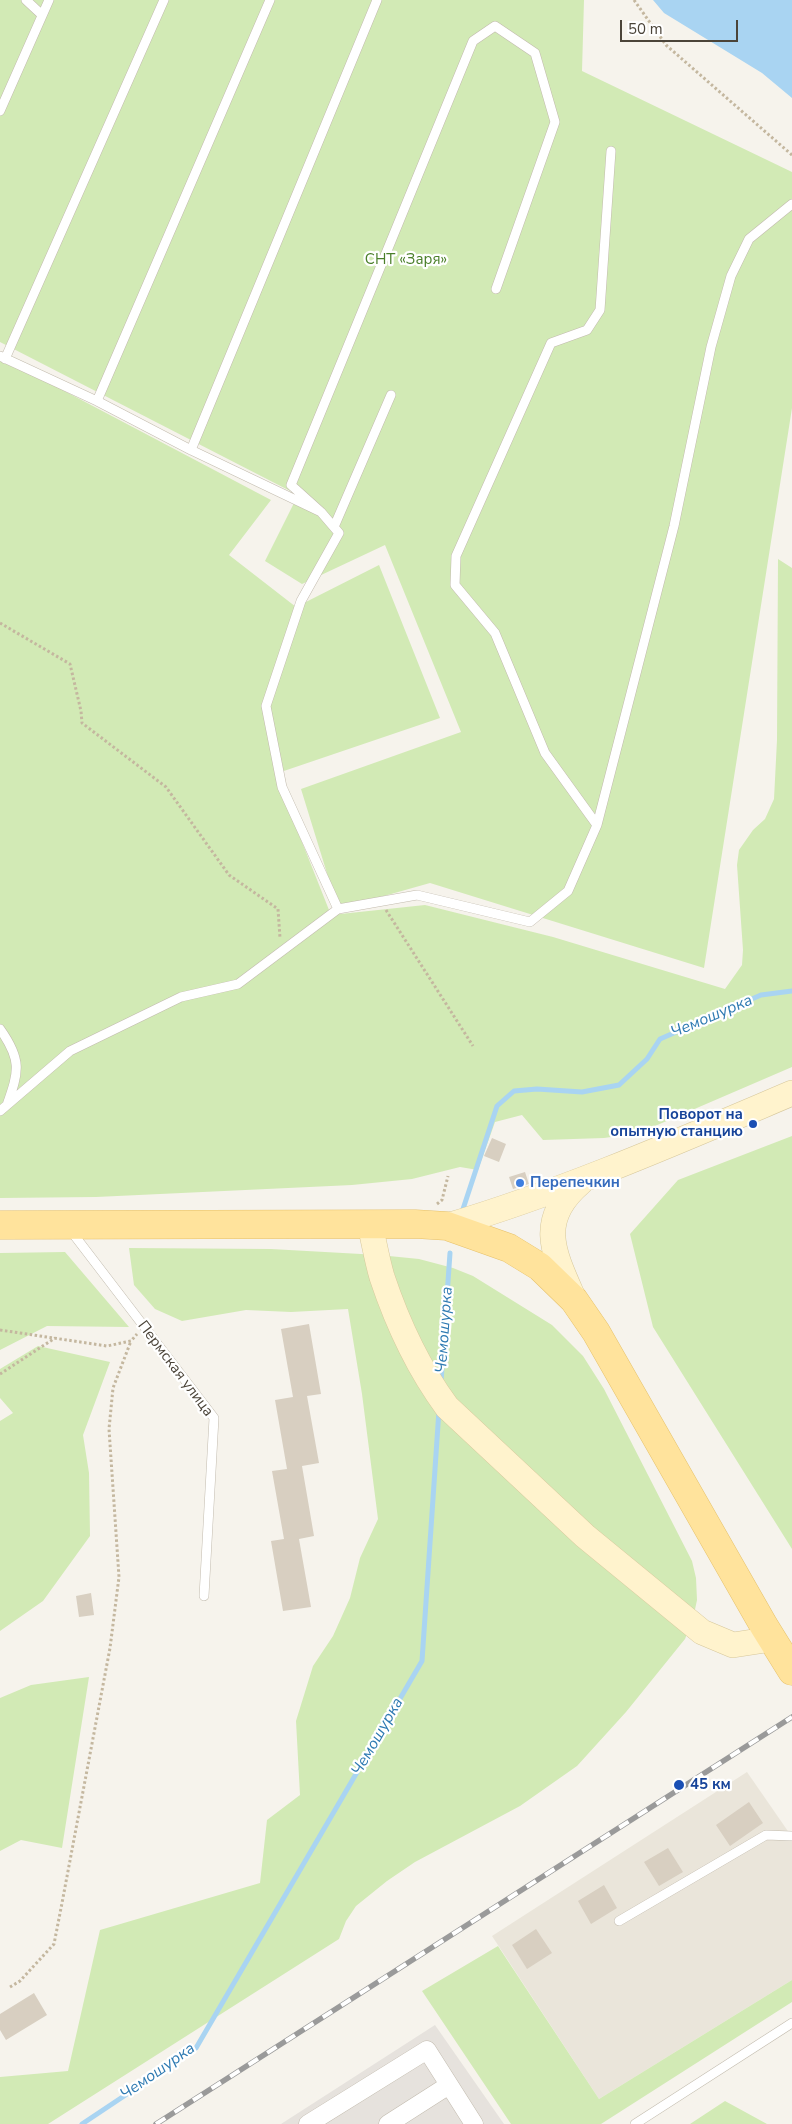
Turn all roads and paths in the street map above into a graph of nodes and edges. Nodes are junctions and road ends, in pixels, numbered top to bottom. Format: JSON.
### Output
{"nodes":[{"id":1,"x":26,"y":0,"type":"edge"},
{"id":2,"x":49,"y":0,"type":"edge"},
{"id":3,"x":164,"y":0,"type":"edge"},
{"id":4,"x":270,"y":0,"type":"edge"},
{"id":5,"x":377,"y":0,"type":"edge"},
{"id":6,"x":634,"y":0,"type":"edge"},
{"id":7,"x":41,"y":14,"type":"junction"},
{"id":8,"x":0,"y":111,"type":"edge"},
{"id":9,"x":611,"y":151,"type":"dead end"},
{"id":10,"x":792,"y":155,"type":"edge"},
{"id":11,"x":792,"y":204,"type":"edge"},
{"id":12,"x":496,"y":289,"type":"dead end"},
{"id":13,"x":3,"y":357,"type":"edge"},
{"id":14,"x":391,"y":395,"type":"dead end"},
{"id":15,"x":98,"y":401,"type":"junction"},
{"id":16,"x":191,"y":450,"type":"junction"},
{"id":17,"x":321,"y":512,"type":"junction"},
{"id":18,"x":334,"y":526,"type":"junction"},
{"id":19,"x":0,"y":623,"type":"edge"},
{"id":20,"x":598,"y":825,"type":"junction"},
{"id":21,"x":381,"y":901,"type":"junction"},
{"id":22,"x":338,"y":909,"type":"junction"},
{"id":23,"x":281,"y":952,"type":"junction"},
{"id":24,"x":0,"y":1030,"type":"edge"},
{"id":25,"x":472,"y":1046,"type":"dead end"},
{"id":26,"x":792,"y":1092,"type":"edge"},
{"id":27,"x":3,"y":1109,"type":"edge"},
{"id":28,"x":448,"y":1176,"type":"dead end"},
{"id":29,"x":583,"y":1180,"type":"junction"},
{"id":30,"x":441,"y":1216,"type":"junction"},
{"id":31,"x":67,"y":1224,"type":"junction"},
{"id":32,"x":0,"y":1225,"type":"edge"},
{"id":33,"x":370,"y":1225,"type":"junction"},
{"id":34,"x":574,"y":1300,"type":"junction"},
{"id":35,"x":144,"y":1326,"type":"junction"},
{"id":36,"x":0,"y":1330,"type":"edge"},
{"id":37,"x":55,"y":1338,"type":"junction"},
{"id":38,"x":131,"y":1341,"type":"junction"},
{"id":39,"x":0,"y":1374,"type":"edge"},
{"id":40,"x":204,"y":1596,"type":"dead end"},
{"id":41,"x":772,"y":1639,"type":"junction"},
{"id":42,"x":792,"y":1671,"type":"edge"},
{"id":43,"x":792,"y":1836,"type":"edge"},
{"id":44,"x":619,"y":1921,"type":"dead end"},
{"id":45,"x":10,"y":1987,"type":"dead end"},
{"id":46,"x":792,"y":2023,"type":"edge"},
{"id":47,"x":449,"y":2085,"type":"junction"},
{"id":48,"x":471,"y":2123,"type":"edge"},
{"id":49,"x":308,"y":2124,"type":"edge"},
{"id":50,"x":388,"y":2124,"type":"edge"},
{"id":51,"x":634,"y":2124,"type":"edge"}],
"edges":[{"from":1,"to":7,"type":"lane"},
{"from":2,"to":7,"type":"lane"},
{"from":3,"to":13,"type":"lane"},
{"from":4,"to":15,"type":"lane"},
{"from":5,"to":16,"type":"lane"},
{"from":6,"to":10,"type":"path"},
{"from":7,"to":8,"type":"lane"},
{"from":9,"to":20,"type":"lane"},
{"from":11,"to":20,"type":"lane"},
{"from":12,"to":17,"type":"lane"},
{"from":13,"to":15,"type":"lane"},
{"from":14,"to":18,"type":"lane"},
{"from":15,"to":16,"type":"lane"},
{"from":16,"to":17,"type":"lane"},
{"from":17,"to":18,"type":"lane"},
{"from":18,"to":22,"type":"lane"},
{"from":19,"to":23,"type":"path"},
{"from":20,"to":21,"type":"lane"},
{"from":21,"to":22,"type":"lane"},
{"from":21,"to":25,"type":"path"},
{"from":22,"to":23,"type":"lane"},
{"from":23,"to":27,"type":"lane"},
{"from":24,"to":27,"type":"lane"},
{"from":26,"to":29,"type":"main road"},
{"from":28,"to":30,"type":"path"},
{"from":29,"to":30,"type":"main road"},
{"from":29,"to":34,"type":"main road"},
{"from":30,"to":33,"type":"main road"},
{"from":30,"to":34,"type":"main road"},
{"from":31,"to":32,"type":"main road"},
{"from":31,"to":33,"type":"main road"},
{"from":31,"to":35,"type":"lane","name":"Пермская улица"},
{"from":33,"to":41,"type":"main road"},
{"from":34,"to":41,"type":"main road"},
{"from":35,"to":38,"type":"path"},
{"from":35,"to":40,"type":"lane","name":"Пермская улица"},
{"from":36,"to":37,"type":"path"},
{"from":37,"to":38,"type":"path"},
{"from":37,"to":39,"type":"path"},
{"from":38,"to":45,"type":"path"},
{"from":41,"to":42,"type":"main road"},
{"from":43,"to":44,"type":"lane"},
{"from":46,"to":51,"type":"lane"},
{"from":47,"to":48,"type":"street"},
{"from":47,"to":49,"type":"street"},
{"from":47,"to":50,"type":"street"}]}
